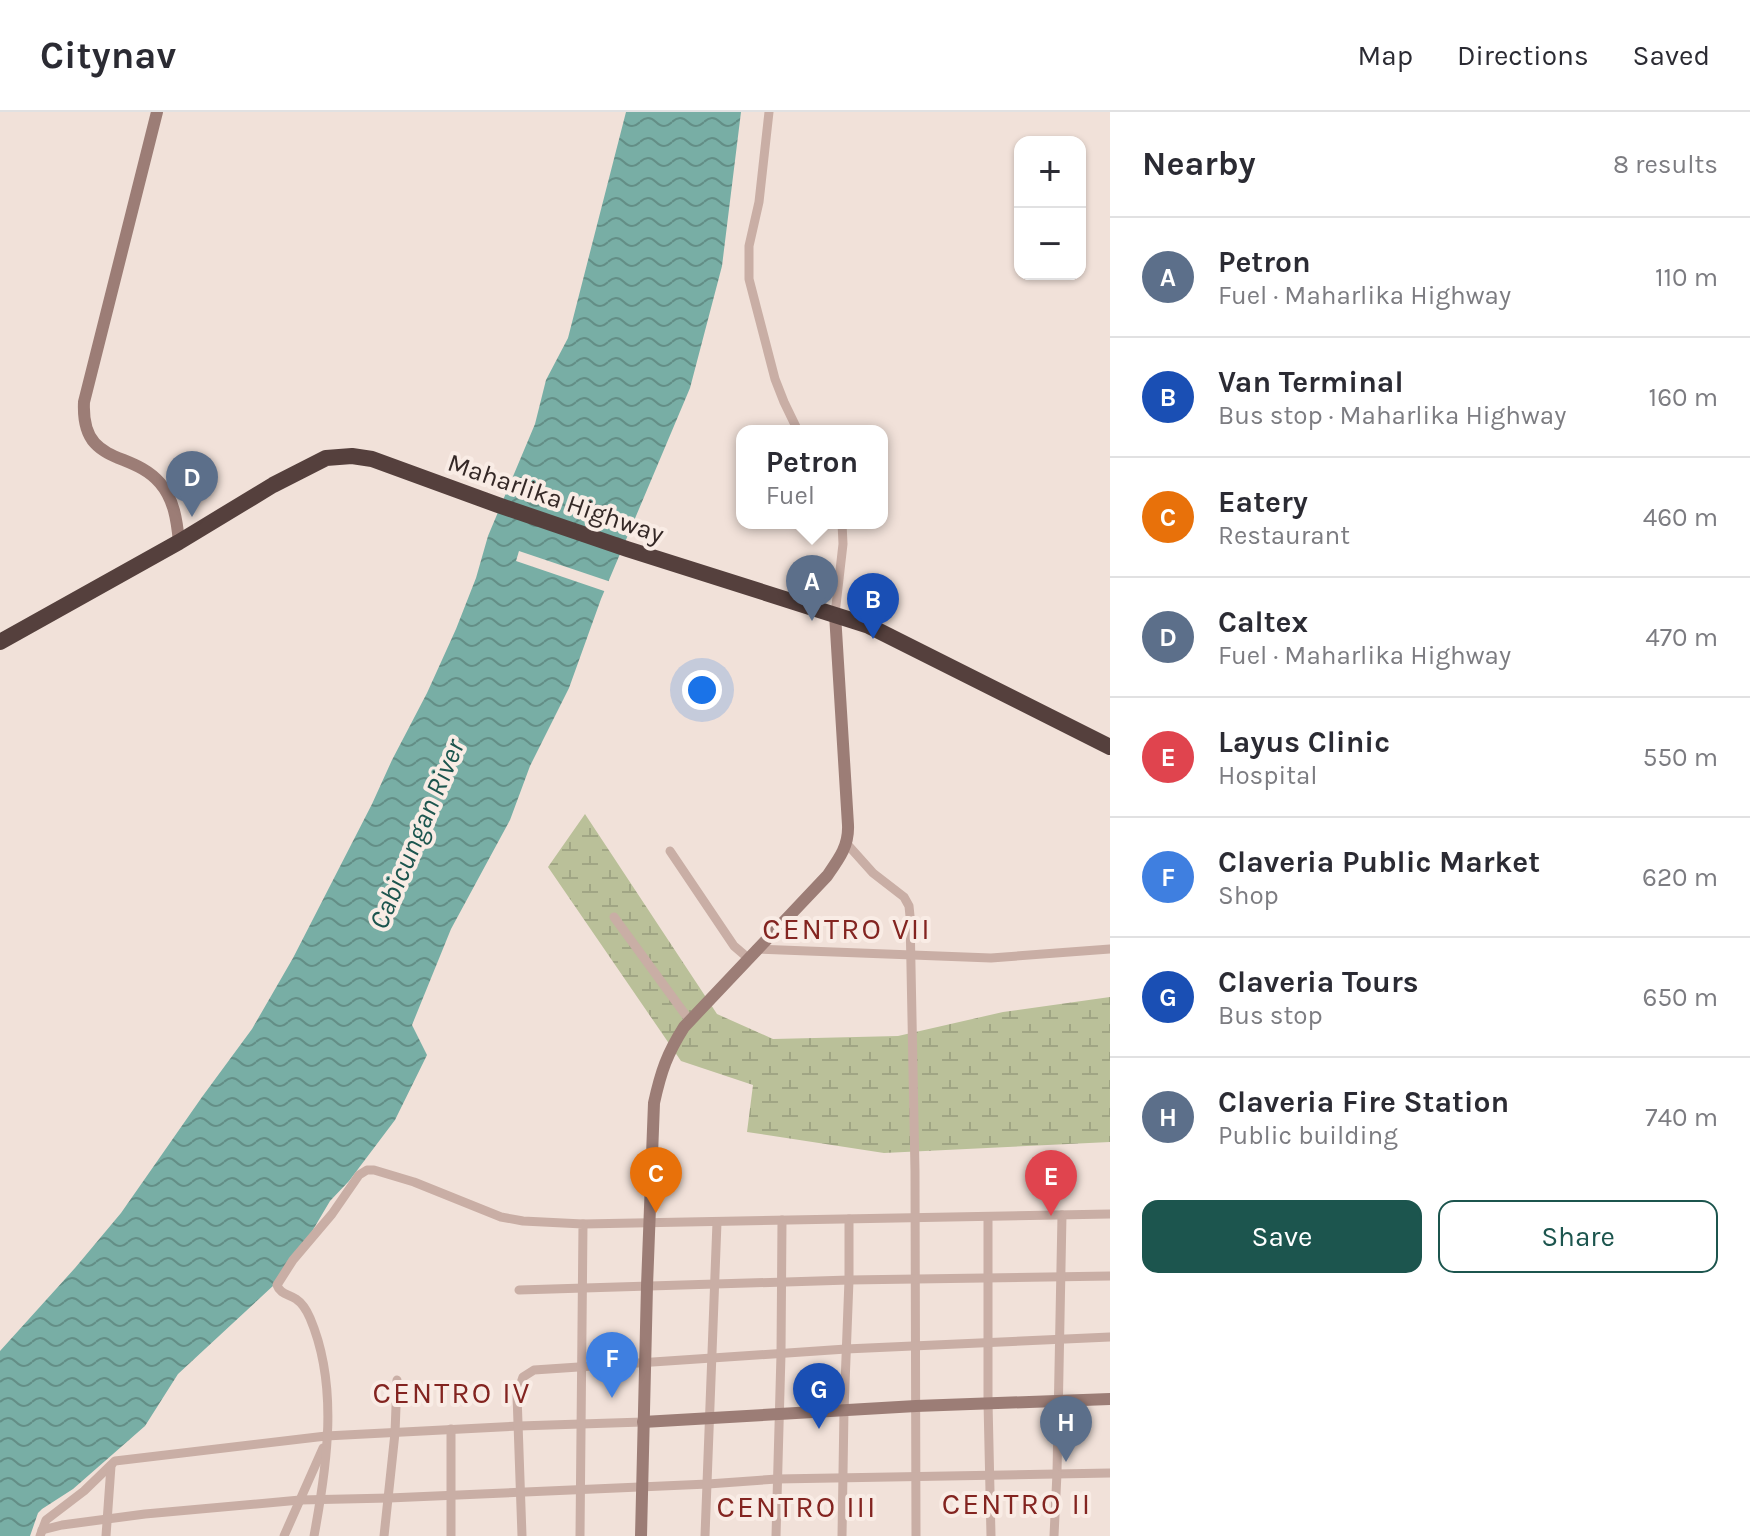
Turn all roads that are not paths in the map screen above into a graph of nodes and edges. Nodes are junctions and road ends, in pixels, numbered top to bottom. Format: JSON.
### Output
{"nodes":[{"id":1,"x":157,"y":112,"type":"edge"},
{"id":2,"x":769,"y":112,"type":"edge"},
{"id":3,"x":795,"y":425,"type":"edge"},
{"id":4,"x":842,"y":529,"type":"edge"},
{"id":5,"x":179,"y":542,"type":"junction"},
{"id":6,"x":835,"y":614,"type":"junction"},
{"id":7,"x":0,"y":642,"type":"edge"},
{"id":8,"x":1110,"y":747,"type":"edge"},
{"id":9,"x":847,"y":844,"type":"junction"},
{"id":10,"x":670,"y":851,"type":"dead end"},
{"id":11,"x":614,"y":917,"type":"dead end"},
{"id":12,"x":1110,"y":949,"type":"edge"},
{"id":13,"x":752,"y":954,"type":"junction"},
{"id":14,"x":912,"y":955,"type":"junction"},
{"id":15,"x":690,"y":1021,"type":"junction"},
{"id":16,"x":1110,"y":1214,"type":"edge"},
{"id":17,"x":1062,"y":1215,"type":"junction"},
{"id":18,"x":988,"y":1217,"type":"junction"},
{"id":19,"x":849,"y":1219,"type":"junction"},
{"id":20,"x":915,"y":1219,"type":"junction"},
{"id":21,"x":782,"y":1220,"type":"junction"},
{"id":22,"x":717,"y":1222,"type":"junction"},
{"id":23,"x":651,"y":1223,"type":"junction"},
{"id":24,"x":583,"y":1224,"type":"junction"},
{"id":25,"x":1110,"y":1276,"type":"edge"},
{"id":26,"x":1061,"y":1277,"type":"junction"},
{"id":27,"x":988,"y":1278,"type":"junction"},
{"id":28,"x":916,"y":1279,"type":"junction"},
{"id":29,"x":849,"y":1280,"type":"junction"},
{"id":30,"x":781,"y":1282,"type":"junction"},
{"id":31,"x":713,"y":1284,"type":"junction"},
{"id":32,"x":647,"y":1286,"type":"junction"},
{"id":33,"x":583,"y":1287,"type":"junction"},
{"id":34,"x":519,"y":1290,"type":"dead end"},
{"id":35,"x":1110,"y":1337,"type":"edge"},
{"id":36,"x":1059,"y":1338,"type":"junction"},
{"id":37,"x":987,"y":1341,"type":"junction"},
{"id":38,"x":916,"y":1345,"type":"junction"},
{"id":39,"x":846,"y":1349,"type":"junction"},
{"id":40,"x":781,"y":1354,"type":"junction"},
{"id":41,"x":712,"y":1358,"type":"junction"},
{"id":42,"x":646,"y":1361,"type":"junction"},
{"id":43,"x":581,"y":1366,"type":"junction"},
{"id":44,"x":397,"y":1380,"type":"dead end"},
{"id":45,"x":1059,"y":1399,"type":"junction"},
{"id":46,"x":1110,"y":1399,"type":"edge"},
{"id":47,"x":988,"y":1402,"type":"junction"},
{"id":48,"x":916,"y":1406,"type":"junction"},
{"id":49,"x":844,"y":1410,"type":"junction"},
{"id":50,"x":778,"y":1414,"type":"junction"},
{"id":51,"x":708,"y":1419,"type":"junction"},
{"id":52,"x":643,"y":1422,"type":"junction"},
{"id":53,"x":581,"y":1423,"type":"junction"},
{"id":54,"x":519,"y":1426,"type":"junction"},
{"id":55,"x":451,"y":1429,"type":"junction"},
{"id":56,"x":395,"y":1433,"type":"junction"},
{"id":57,"x":326,"y":1439,"type":"junction"},
{"id":58,"x":111,"y":1466,"type":"junction"},
{"id":59,"x":1057,"y":1473,"type":"junction"},
{"id":60,"x":1110,"y":1473,"type":"edge"},
{"id":61,"x":990,"y":1475,"type":"junction"},
{"id":62,"x":916,"y":1476,"type":"junction"},
{"id":63,"x":843,"y":1477,"type":"junction"},
{"id":64,"x":777,"y":1479,"type":"junction"},
{"id":65,"x":708,"y":1484,"type":"junction"},
{"id":66,"x":642,"y":1486,"type":"junction"},
{"id":67,"x":579,"y":1489,"type":"junction"},
{"id":68,"x":521,"y":1491,"type":"junction"},
{"id":69,"x":451,"y":1495,"type":"junction"},
{"id":70,"x":389,"y":1498,"type":"junction"},
{"id":71,"x":300,"y":1500,"type":"junction"},
{"id":72,"x":321,"y":1500,"type":"junction"},
{"id":73,"x":106,"y":1520,"type":"junction"},
{"id":74,"x":41,"y":1533,"type":"edge"},
{"id":75,"x":106,"y":1536,"type":"edge"},
{"id":76,"x":284,"y":1536,"type":"edge"},
{"id":77,"x":314,"y":1536,"type":"edge"},
{"id":78,"x":384,"y":1536,"type":"edge"},
{"id":79,"x":451,"y":1536,"type":"edge"},
{"id":80,"x":522,"y":1536,"type":"edge"},
{"id":81,"x":580,"y":1536,"type":"edge"},
{"id":82,"x":641,"y":1536,"type":"edge"},
{"id":83,"x":705,"y":1536,"type":"edge"},
{"id":84,"x":776,"y":1536,"type":"edge"},
{"id":85,"x":842,"y":1536,"type":"edge"},
{"id":86,"x":916,"y":1536,"type":"edge"},
{"id":87,"x":991,"y":1536,"type":"edge"},
{"id":88,"x":1054,"y":1536,"type":"edge"}],
"edges":[{"from":1,"to":5,"type":"street"},
{"from":2,"to":3,"type":"street"},
{"from":4,"to":6,"type":"street"},
{"from":5,"to":6,"type":"highway","name":"Maharlika Highway"},
{"from":5,"to":7,"type":"highway","name":"Maharlika Highway"},
{"from":6,"to":8,"type":"highway","name":"Maharlika Highway"},
{"from":6,"to":9,"type":"street"},
{"from":9,"to":13,"type":"street"},
{"from":9,"to":14,"type":"street"},
{"from":10,"to":13,"type":"street"},
{"from":11,"to":15,"type":"street"},
{"from":12,"to":14,"type":"street"},
{"from":13,"to":14,"type":"street"},
{"from":13,"to":15,"type":"street"},
{"from":14,"to":20,"type":"street"},
{"from":15,"to":23,"type":"street"},
{"from":16,"to":17,"type":"street"},
{"from":17,"to":18,"type":"street"},
{"from":17,"to":26,"type":"street"},
{"from":18,"to":20,"type":"street"},
{"from":18,"to":27,"type":"street"},
{"from":19,"to":20,"type":"street"},
{"from":19,"to":21,"type":"street"},
{"from":19,"to":29,"type":"street"},
{"from":20,"to":28,"type":"street"},
{"from":21,"to":22,"type":"street"},
{"from":21,"to":30,"type":"street"},
{"from":22,"to":23,"type":"street"},
{"from":22,"to":31,"type":"street"},
{"from":23,"to":24,"type":"street"},
{"from":23,"to":32,"type":"street"},
{"from":24,"to":33,"type":"street"},
{"from":24,"to":57,"type":"street"},
{"from":25,"to":26,"type":"street"},
{"from":26,"to":27,"type":"street"},
{"from":26,"to":36,"type":"street"},
{"from":27,"to":28,"type":"street"},
{"from":27,"to":37,"type":"street"},
{"from":28,"to":29,"type":"street"},
{"from":28,"to":38,"type":"street"},
{"from":29,"to":30,"type":"street"},
{"from":29,"to":39,"type":"street"},
{"from":30,"to":31,"type":"street"},
{"from":30,"to":40,"type":"street"},
{"from":31,"to":32,"type":"street"},
{"from":31,"to":41,"type":"street"},
{"from":32,"to":33,"type":"street"},
{"from":32,"to":42,"type":"street"},
{"from":33,"to":34,"type":"street"},
{"from":33,"to":43,"type":"street"},
{"from":35,"to":36,"type":"street"},
{"from":36,"to":37,"type":"street"},
{"from":36,"to":45,"type":"street"},
{"from":37,"to":38,"type":"street"},
{"from":37,"to":47,"type":"street"},
{"from":38,"to":39,"type":"street"},
{"from":38,"to":48,"type":"street"},
{"from":39,"to":40,"type":"street"},
{"from":39,"to":49,"type":"street"},
{"from":40,"to":41,"type":"street"},
{"from":40,"to":50,"type":"street"},
{"from":41,"to":42,"type":"street"},
{"from":41,"to":51,"type":"street"},
{"from":42,"to":43,"type":"street"},
{"from":42,"to":52,"type":"street"},
{"from":43,"to":53,"type":"street"},
{"from":43,"to":54,"type":"street"},
{"from":44,"to":56,"type":"street"},
{"from":45,"to":46,"type":"street"},
{"from":45,"to":47,"type":"street"},
{"from":45,"to":59,"type":"street"},
{"from":47,"to":48,"type":"street"},
{"from":47,"to":61,"type":"street"},
{"from":48,"to":49,"type":"street"},
{"from":48,"to":62,"type":"street"},
{"from":49,"to":50,"type":"street"},
{"from":49,"to":63,"type":"street"},
{"from":50,"to":51,"type":"street"},
{"from":50,"to":64,"type":"street"},
{"from":51,"to":52,"type":"street"},
{"from":51,"to":65,"type":"street"},
{"from":52,"to":53,"type":"street"},
{"from":52,"to":66,"type":"street"},
{"from":53,"to":54,"type":"street"},
{"from":53,"to":67,"type":"street"},
{"from":54,"to":55,"type":"street"},
{"from":54,"to":68,"type":"street"},
{"from":55,"to":56,"type":"street"},
{"from":55,"to":69,"type":"street"},
{"from":56,"to":57,"type":"street"},
{"from":56,"to":70,"type":"street"},
{"from":57,"to":58,"type":"street"},
{"from":57,"to":71,"type":"street"},
{"from":57,"to":72,"type":"street"},
{"from":58,"to":73,"type":"street"},
{"from":58,"to":74,"type":"street"},
{"from":59,"to":60,"type":"street"},
{"from":59,"to":61,"type":"street"},
{"from":59,"to":88,"type":"street"},
{"from":61,"to":62,"type":"street"},
{"from":61,"to":87,"type":"street"},
{"from":62,"to":63,"type":"street"},
{"from":62,"to":86,"type":"street"},
{"from":63,"to":64,"type":"street"},
{"from":63,"to":85,"type":"street"},
{"from":64,"to":65,"type":"street"},
{"from":64,"to":84,"type":"street"},
{"from":65,"to":66,"type":"street"},
{"from":65,"to":83,"type":"street"},
{"from":66,"to":67,"type":"street"},
{"from":66,"to":82,"type":"street"},
{"from":67,"to":68,"type":"street"},
{"from":67,"to":81,"type":"street"},
{"from":68,"to":69,"type":"street"},
{"from":68,"to":80,"type":"street"},
{"from":69,"to":70,"type":"street"},
{"from":69,"to":79,"type":"street"},
{"from":70,"to":72,"type":"street"},
{"from":70,"to":78,"type":"street"},
{"from":71,"to":72,"type":"street"},
{"from":71,"to":73,"type":"street"},
{"from":71,"to":76,"type":"street"},
{"from":72,"to":77,"type":"street"},
{"from":73,"to":74,"type":"street"},
{"from":73,"to":75,"type":"street"}]}
